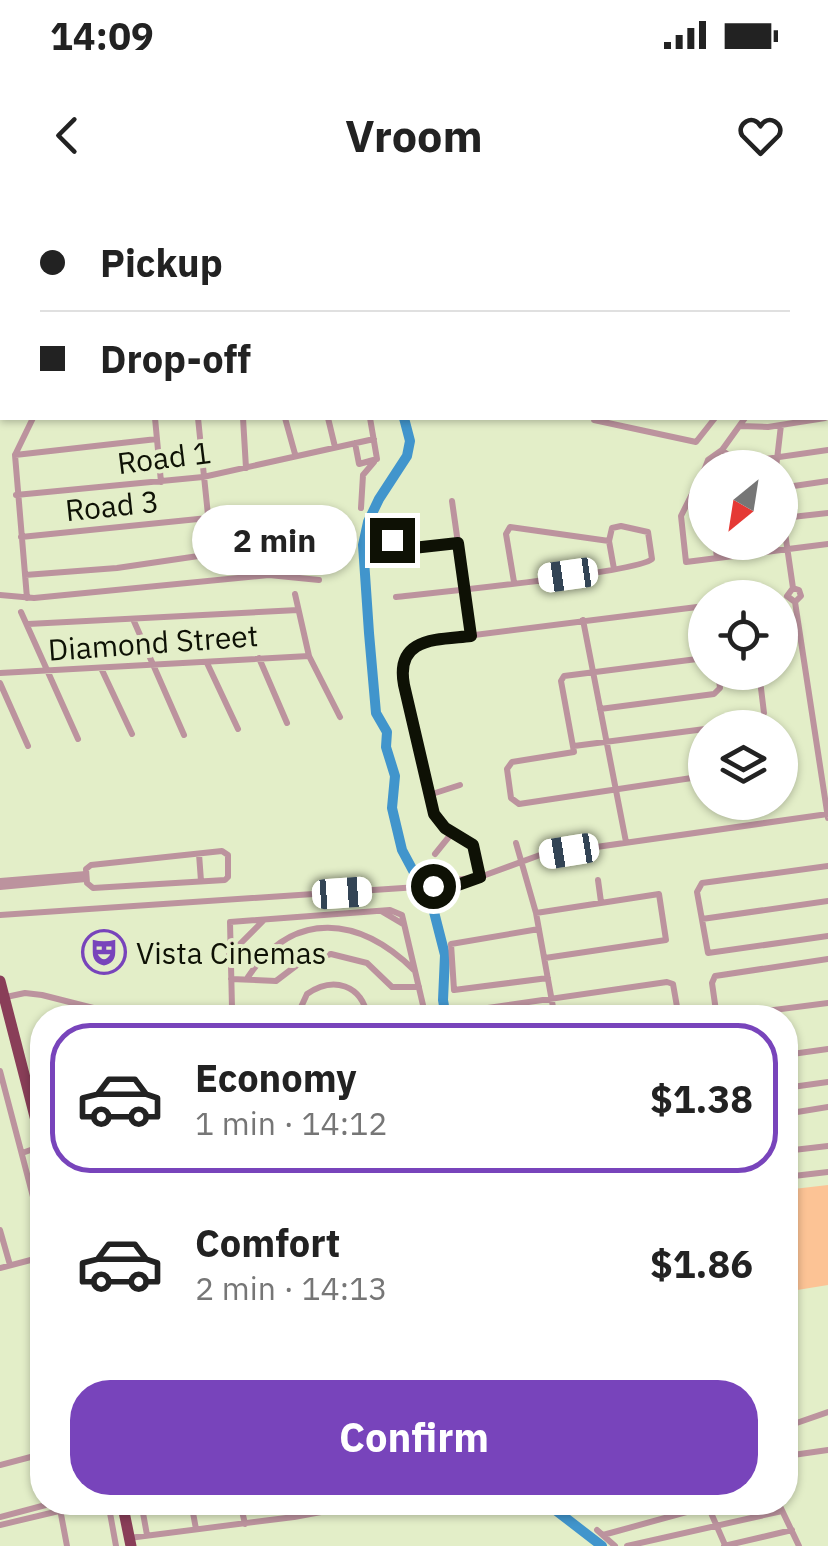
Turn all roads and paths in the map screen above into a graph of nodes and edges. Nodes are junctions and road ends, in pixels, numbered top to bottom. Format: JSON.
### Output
{"nodes":[{"id":1,"x":32,"y":420,"type":"edge"},
{"id":2,"x":155,"y":420,"type":"edge"},
{"id":3,"x":198,"y":420,"type":"edge"},
{"id":4,"x":242,"y":420,"type":"edge"},
{"id":5,"x":286,"y":420,"type":"edge"},
{"id":6,"x":328,"y":420,"type":"edge"},
{"id":7,"x":370,"y":420,"type":"edge"},
{"id":8,"x":594,"y":420,"type":"edge"},
{"id":9,"x":713,"y":420,"type":"edge"},
{"id":10,"x":744,"y":420,"type":"edge"},
{"id":11,"x":786,"y":422,"type":"edge"},
{"id":12,"x":740,"y":426,"type":"junction"},
{"id":13,"x":157,"y":439,"type":"junction"},
{"id":14,"x":374,"y":439,"type":"junction"},
{"id":15,"x":354,"y":443,"type":"junction"},
{"id":16,"x":335,"y":446,"type":"junction"},
{"id":17,"x":722,"y":450,"type":"edge"},
{"id":18,"x":776,"y":450,"type":"edge"},
{"id":19,"x":828,"y":450,"type":"edge"},
{"id":20,"x":295,"y":454,"type":"junction"},
{"id":21,"x":798,"y":454,"type":"edge"},
{"id":22,"x":15,"y":455,"type":"junction"},
{"id":23,"x":375,"y":461,"type":"junction"},
{"id":24,"x":246,"y":468,"type":"junction"},
{"id":25,"x":203,"y":477,"type":"junction"},
{"id":26,"x":161,"y":482,"type":"junction"},
{"id":27,"x":828,"y":482,"type":"edge"},
{"id":28,"x":798,"y":486,"type":"edge"},
{"id":29,"x":16,"y":495,"type":"junction"},
{"id":30,"x":452,"y":500,"type":"dead end"},
{"id":31,"x":688,"y":502,"type":"edge"},
{"id":32,"x":361,"y":508,"type":"dead end"},
{"id":33,"x":828,"y":512,"type":"edge"},
{"id":34,"x":798,"y":516,"type":"edge"},
{"id":35,"x":208,"y":518,"type":"junction"},
{"id":36,"x":21,"y":537,"type":"junction"},
{"id":37,"x":609,"y":541,"type":"junction"},
{"id":38,"x":458,"y":543,"type":"junction"},
{"id":39,"x":828,"y":544,"type":"edge"},
{"id":40,"x":416,"y":548,"type":"junction"},
{"id":41,"x":798,"y":548,"type":"edge"},
{"id":42,"x":302,"y":556,"type":"dead end"},
{"id":43,"x":702,"y":560,"type":"edge"},
{"id":44,"x":614,"y":568,"type":"junction"},
{"id":45,"x":24,"y":575,"type":"junction"},
{"id":46,"x":293,"y":576,"type":"junction"},
{"id":47,"x":320,"y":580,"type":"dead end"},
{"id":48,"x":514,"y":582,"type":"junction"},
{"id":49,"x":465,"y":589,"type":"junction"},
{"id":50,"x":296,"y":594,"type":"dead end"},
{"id":51,"x":0,"y":595,"type":"edge"},
{"id":52,"x":396,"y":597,"type":"dead end"},
{"id":53,"x":27,"y":598,"type":"junction"},
{"id":54,"x":688,"y":608,"type":"edge"},
{"id":55,"x":298,"y":610,"type":"junction"},
{"id":56,"x":21,"y":612,"type":"dead end"},
{"id":57,"x":133,"y":619,"type":"junction"},
{"id":58,"x":583,"y":620,"type":"junction"},
{"id":59,"x":798,"y":621,"type":"edge"},
{"id":60,"x":28,"y":624,"type":"junction"},
{"id":61,"x":471,"y":636,"type":"junction"},
{"id":62,"x":310,"y":656,"type":"junction"},
{"id":63,"x":259,"y":658,"type":"junction"},
{"id":64,"x":688,"y":660,"type":"edge"},
{"id":65,"x":207,"y":663,"type":"junction"},
{"id":66,"x":154,"y":666,"type":"junction"},
{"id":67,"x":102,"y":668,"type":"junction"},
{"id":68,"x":49,"y":672,"type":"junction"},
{"id":69,"x":592,"y":672,"type":"junction"},
{"id":70,"x":0,"y":673,"type":"edge"},
{"id":71,"x":0,"y":682,"type":"edge"},
{"id":72,"x":718,"y":690,"type":"edge"},
{"id":73,"x":600,"y":709,"type":"junction"},
{"id":74,"x":340,"y":717,"type":"dead end"},
{"id":75,"x":287,"y":723,"type":"dead end"},
{"id":76,"x":238,"y":729,"type":"dead end"},
{"id":77,"x":688,"y":730,"type":"edge"},
{"id":78,"x":132,"y":734,"type":"dead end"},
{"id":79,"x":184,"y":735,"type":"dead end"},
{"id":80,"x":78,"y":739,"type":"dead end"},
{"id":81,"x":606,"y":742,"type":"junction"},
{"id":82,"x":28,"y":746,"type":"dead end"},
{"id":83,"x":574,"y":746,"type":"junction"},
{"id":84,"x":688,"y":779,"type":"edge"},
{"id":85,"x":460,"y":785,"type":"dead end"},
{"id":86,"x":615,"y":790,"type":"junction"},
{"id":87,"x":429,"y":795,"type":"junction"},
{"id":88,"x":828,"y":815,"type":"edge"},
{"id":89,"x":452,"y":833,"type":"junction"},
{"id":90,"x":626,"y":842,"type":"junction"},
{"id":91,"x":516,"y":844,"type":"dead end"},
{"id":92,"x":199,"y":854,"type":"junction"},
{"id":93,"x":435,"y":854,"type":"dead end"},
{"id":94,"x":522,"y":862,"type":"junction"},
{"id":95,"x":828,"y":866,"type":"edge"},
{"id":96,"x":86,"y":877,"type":"junction"},
{"id":97,"x":480,"y":877,"type":"junction"},
{"id":98,"x":598,"y":880,"type":"dead end"},
{"id":99,"x":201,"y":882,"type":"junction"},
{"id":100,"x":0,"y":884,"type":"edge"},
{"id":101,"x":828,"y":901,"type":"edge"},
{"id":102,"x":601,"y":902,"type":"junction"},
{"id":103,"x":326,"y":914,"type":"junction"},
{"id":104,"x":536,"y":914,"type":"junction"},
{"id":105,"x":0,"y":915,"type":"edge"},
{"id":106,"x":265,"y":919,"type":"junction"},
{"id":107,"x":702,"y":919,"type":"junction"},
{"id":108,"x":327,"y":928,"type":"junction"},
{"id":109,"x":539,"y":929,"type":"junction"},
{"id":110,"x":828,"y":936,"type":"edge"},
{"id":111,"x":229,"y":955,"type":"junction"},
{"id":112,"x":545,"y":958,"type":"junction"},
{"id":113,"x":828,"y":959,"type":"edge"},
{"id":114,"x":414,"y":970,"type":"junction"},
{"id":115,"x":248,"y":978,"type":"junction"},
{"id":116,"x":548,"y":978,"type":"junction"},
{"id":117,"x":231,"y":979,"type":"junction"},
{"id":118,"x":0,"y":981,"type":"edge"},
{"id":119,"x":419,"y":986,"type":"junction"},
{"id":120,"x":4,"y":998,"type":"junction"},
{"id":121,"x":552,"y":999,"type":"junction"},
{"id":122,"x":828,"y":1003,"type":"edge"},
{"id":123,"x":79,"y":1005,"type":"edge"},
{"id":124,"x":236,"y":1005,"type":"edge"},
{"id":125,"x":301,"y":1005,"type":"edge"},
{"id":126,"x":363,"y":1005,"type":"edge"},
{"id":127,"x":423,"y":1005,"type":"edge"},
{"id":128,"x":510,"y":1005,"type":"edge"},
{"id":129,"x":553,"y":1005,"type":"edge"},
{"id":130,"x":678,"y":1005,"type":"edge"},
{"id":131,"x":713,"y":1005,"type":"edge"},
{"id":132,"x":798,"y":1007,"type":"edge"},
{"id":133,"x":6,"y":1024,"type":"edge"},
{"id":134,"x":828,"y":1048,"type":"edge"},
{"id":135,"x":798,"y":1053,"type":"edge"},
{"id":136,"x":0,"y":1071,"type":"edge"},
{"id":137,"x":828,"y":1082,"type":"edge"},
{"id":138,"x":798,"y":1086,"type":"edge"},
{"id":139,"x":30,"y":1105,"type":"edge"},
{"id":140,"x":828,"y":1107,"type":"edge"},
{"id":141,"x":798,"y":1112,"type":"edge"},
{"id":142,"x":828,"y":1146,"type":"edge"},
{"id":143,"x":798,"y":1149,"type":"edge"},
{"id":144,"x":30,"y":1150,"type":"edge"},
{"id":145,"x":22,"y":1153,"type":"junction"},
{"id":146,"x":828,"y":1172,"type":"edge"},
{"id":147,"x":798,"y":1175,"type":"edge"},
{"id":148,"x":30,"y":1184,"type":"edge"},
{"id":149,"x":0,"y":1230,"type":"edge"},
{"id":150,"x":30,"y":1260,"type":"edge"},
{"id":151,"x":10,"y":1266,"type":"junction"},
{"id":152,"x":0,"y":1268,"type":"edge"},
{"id":153,"x":828,"y":1412,"type":"edge"},
{"id":154,"x":798,"y":1422,"type":"edge"},
{"id":155,"x":828,"y":1450,"type":"edge"},
{"id":156,"x":798,"y":1454,"type":"edge"},
{"id":157,"x":30,"y":1457,"type":"edge"},
{"id":158,"x":0,"y":1465,"type":"edge"},
{"id":159,"x":30,"y":1511,"type":"edge"},
{"id":160,"x":30,"y":1515,"type":"edge"},
{"id":161,"x":61,"y":1515,"type":"edge"},
{"id":162,"x":110,"y":1515,"type":"edge"},
{"id":163,"x":125,"y":1515,"type":"edge"},
{"id":164,"x":143,"y":1515,"type":"edge"},
{"id":165,"x":193,"y":1515,"type":"edge"},
{"id":166,"x":243,"y":1515,"type":"edge"},
{"id":167,"x":305,"y":1515,"type":"edge"},
{"id":168,"x":665,"y":1515,"type":"edge"},
{"id":169,"x":712,"y":1515,"type":"edge"},
{"id":170,"x":764,"y":1515,"type":"edge"},
{"id":171,"x":784,"y":1515,"type":"edge"},
{"id":172,"x":0,"y":1517,"type":"edge"},
{"id":173,"x":294,"y":1517,"type":"joint"},
{"id":174,"x":245,"y":1524,"type":"junction"},
{"id":175,"x":0,"y":1525,"type":"edge"},
{"id":176,"x":716,"y":1526,"type":"junction"},
{"id":177,"x":196,"y":1529,"type":"junction"},
{"id":178,"x":792,"y":1530,"type":"junction"},
{"id":179,"x":147,"y":1535,"type":"junction"},
{"id":180,"x":130,"y":1542,"type":"edge"},
{"id":181,"x":68,"y":1546,"type":"edge"},
{"id":182,"x":116,"y":1546,"type":"edge"},
{"id":183,"x":615,"y":1546,"type":"edge"},
{"id":184,"x":627,"y":1546,"type":"edge"},
{"id":185,"x":725,"y":1546,"type":"edge"},
{"id":186,"x":799,"y":1546,"type":"edge"}],
"edges":[{"from":1,"to":22,"type":"street"},
{"from":2,"to":13,"type":"street"},
{"from":3,"to":25,"type":"street"},
{"from":4,"to":24,"type":"street"},
{"from":5,"to":20,"type":"street"},
{"from":6,"to":16,"type":"street"},
{"from":7,"to":14,"type":"street"},
{"from":8,"to":9,"type":"street"},
{"from":10,"to":12,"type":"street"},
{"from":11,"to":12,"type":"street"},
{"from":11,"to":18,"type":"street"},
{"from":12,"to":17,"type":"street"},
{"from":13,"to":22,"type":"street"},
{"from":13,"to":26,"type":"street"},
{"from":14,"to":15,"type":"street","name":"Road 1"},
{"from":14,"to":23,"type":"street"},
{"from":15,"to":16,"type":"street","name":"Road 1"},
{"from":15,"to":23,"type":"street"},
{"from":16,"to":20,"type":"street","name":"Road 1"},
{"from":19,"to":21,"type":"street"},
{"from":20,"to":24,"type":"street","name":"Road 1"},
{"from":22,"to":29,"type":"street"},
{"from":23,"to":32,"type":"street"},
{"from":24,"to":25,"type":"street","name":"Road 1"},
{"from":25,"to":26,"type":"street","name":"Road 1"},
{"from":25,"to":35,"type":"street"},
{"from":26,"to":29,"type":"street","name":"Road 1"},
{"from":27,"to":28,"type":"street"},
{"from":29,"to":36,"type":"street"},
{"from":30,"to":38,"type":"street"},
{"from":31,"to":43,"type":"street"},
{"from":33,"to":34,"type":"street"},
{"from":35,"to":36,"type":"street","name":"Road 3"},
{"from":35,"to":45,"type":"street"},
{"from":36,"to":45,"type":"street"},
{"from":37,"to":44,"type":"street"},
{"from":37,"to":44,"type":"street"},
{"from":37,"to":48,"type":"street"},
{"from":38,"to":40,"type":"street"},
{"from":38,"to":49,"type":"street"},
{"from":39,"to":41,"type":"street"},
{"from":40,"to":40,"type":"street"},
{"from":42,"to":46,"type":"street"},
{"from":44,"to":48,"type":"street"},
{"from":45,"to":53,"type":"street"},
{"from":46,"to":47,"type":"street"},
{"from":46,"to":53,"type":"street"},
{"from":48,"to":49,"type":"street"},
{"from":49,"to":52,"type":"street"},
{"from":49,"to":61,"type":"street"},
{"from":50,"to":55,"type":"street"},
{"from":51,"to":53,"type":"street"},
{"from":54,"to":58,"type":"street"},
{"from":55,"to":57,"type":"street"},
{"from":55,"to":62,"type":"street"},
{"from":56,"to":60,"type":"street"},
{"from":57,"to":60,"type":"street"},
{"from":57,"to":66,"type":"street"},
{"from":58,"to":61,"type":"street"},
{"from":58,"to":69,"type":"street"},
{"from":59,"to":88,"type":"street"},
{"from":60,"to":68,"type":"street"},
{"from":61,"to":87,"type":"street"},
{"from":62,"to":63,"type":"street","name":"Diamond Street"},
{"from":62,"to":74,"type":"street"},
{"from":63,"to":65,"type":"street","name":"Diamond Street"},
{"from":63,"to":75,"type":"street"},
{"from":64,"to":69,"type":"street"},
{"from":65,"to":66,"type":"street","name":"Diamond Street"},
{"from":65,"to":76,"type":"street"},
{"from":66,"to":67,"type":"street","name":"Diamond Street"},
{"from":66,"to":79,"type":"street"},
{"from":67,"to":68,"type":"street","name":"Diamond Street"},
{"from":67,"to":78,"type":"street"},
{"from":68,"to":70,"type":"street","name":"Diamond Street"},
{"from":68,"to":80,"type":"street"},
{"from":69,"to":73,"type":"street"},
{"from":69,"to":83,"type":"street"},
{"from":71,"to":82,"type":"street"},
{"from":72,"to":73,"type":"street"},
{"from":73,"to":81,"type":"street"},
{"from":77,"to":81,"type":"street"},
{"from":81,"to":83,"type":"street"},
{"from":81,"to":86,"type":"street"},
{"from":83,"to":86,"type":"street"},
{"from":84,"to":86,"type":"street"},
{"from":85,"to":87,"type":"street"},
{"from":86,"to":90,"type":"street"},
{"from":87,"to":89,"type":"street"},
{"from":88,"to":90,"type":"street"},
{"from":89,"to":93,"type":"street"},
{"from":89,"to":97,"type":"street"},
{"from":90,"to":94,"type":"street"},
{"from":91,"to":94,"type":"street"},
{"from":92,"to":96,"type":"street"},
{"from":92,"to":99,"type":"street"},
{"from":92,"to":99,"type":"street"},
{"from":94,"to":97,"type":"street"},
{"from":94,"to":104,"type":"street"},
{"from":95,"to":107,"type":"street"},
{"from":96,"to":99,"type":"street"},
{"from":96,"to":100,"type":"street"},
{"from":97,"to":105,"type":"street"},
{"from":98,"to":102,"type":"street"},
{"from":101,"to":107,"type":"street"},
{"from":102,"to":104,"type":"street"},
{"from":102,"to":112,"type":"street"},
{"from":103,"to":106,"type":"street"},
{"from":103,"to":108,"type":"street"},
{"from":103,"to":114,"type":"street"},
{"from":104,"to":109,"type":"street"},
{"from":106,"to":111,"type":"street"},
{"from":106,"to":111,"type":"street"},
{"from":107,"to":110,"type":"street"},
{"from":108,"to":114,"type":"street"},
{"from":108,"to":115,"type":"street"},
{"from":109,"to":112,"type":"street"},
{"from":109,"to":116,"type":"street"},
{"from":111,"to":117,"type":"street"},
{"from":112,"to":116,"type":"street"},
{"from":113,"to":131,"type":"street"},
{"from":114,"to":119,"type":"street"},
{"from":115,"to":117,"type":"street"},
{"from":115,"to":119,"type":"street"},
{"from":116,"to":121,"type":"street"},
{"from":117,"to":124,"type":"street"},
{"from":118,"to":120,"type":"highway"},
{"from":119,"to":127,"type":"street"},
{"from":120,"to":123,"type":"street"},
{"from":120,"to":133,"type":"highway"},
{"from":121,"to":128,"type":"street"},
{"from":121,"to":129,"type":"street"},
{"from":121,"to":130,"type":"street"},
{"from":122,"to":132,"type":"street"},
{"from":125,"to":126,"type":"street"},
{"from":133,"to":139,"type":"highway"},
{"from":134,"to":135,"type":"street"},
{"from":136,"to":145,"type":"street"},
{"from":137,"to":138,"type":"street"},
{"from":140,"to":141,"type":"street"},
{"from":142,"to":143,"type":"street"},
{"from":144,"to":145,"type":"street"},
{"from":145,"to":148,"type":"street"},
{"from":146,"to":147,"type":"street"},
{"from":149,"to":151,"type":"street"},
{"from":150,"to":151,"type":"street"},
{"from":151,"to":152,"type":"street"},
{"from":153,"to":154,"type":"street"},
{"from":155,"to":156,"type":"street"},
{"from":157,"to":158,"type":"street"},
{"from":159,"to":172,"type":"street"},
{"from":160,"to":175,"type":"street"},
{"from":161,"to":181,"type":"street"},
{"from":162,"to":182,"type":"street"},
{"from":163,"to":180,"type":"highway"},
{"from":164,"to":179,"type":"street"},
{"from":165,"to":177,"type":"street"},
{"from":166,"to":174,"type":"street"},
{"from":167,"to":173,"type":"street"},
{"from":168,"to":183,"type":"street"},
{"from":169,"to":176,"type":"street"},
{"from":170,"to":176,"type":"street"},
{"from":171,"to":178,"type":"street"},
{"from":173,"to":174,"type":"street"},
{"from":174,"to":177,"type":"street"},
{"from":176,"to":184,"type":"street"},
{"from":176,"to":185,"type":"street"},
{"from":177,"to":179,"type":"street"},
{"from":178,"to":185,"type":"street"},
{"from":178,"to":186,"type":"street"},
{"from":179,"to":180,"type":"street"}]}
